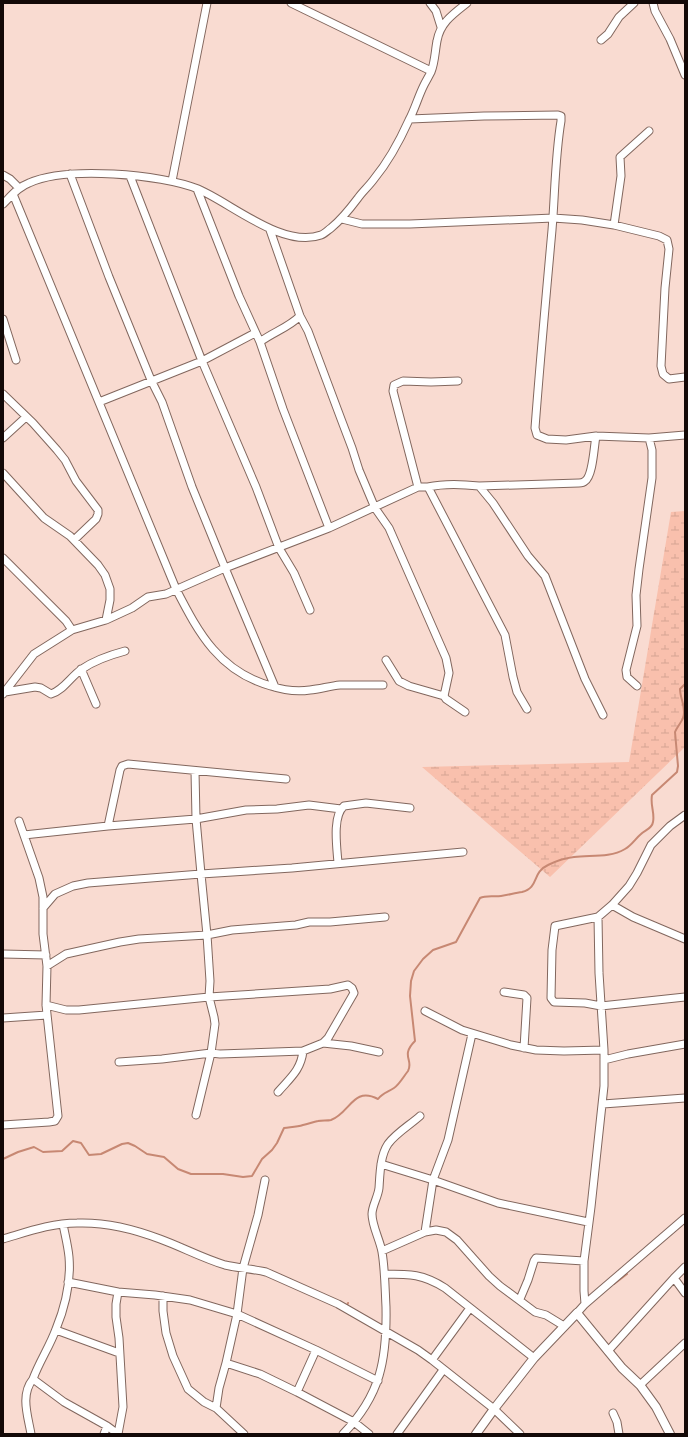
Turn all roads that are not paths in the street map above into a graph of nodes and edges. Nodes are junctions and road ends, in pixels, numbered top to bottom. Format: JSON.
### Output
{"nodes":[{"id":1,"x":208,"y":3,"type":"edge"},
{"id":2,"x":291,"y":3,"type":"edge"},
{"id":3,"x":430,"y":3,"type":"edge"},
{"id":4,"x":467,"y":3,"type":"edge"},
{"id":5,"x":634,"y":3,"type":"edge"},
{"id":6,"x":653,"y":3,"type":"edge"},
{"id":7,"x":441,"y":27,"type":"junction"},
{"id":8,"x":601,"y":40,"type":"dead end"},
{"id":9,"x":431,"y":71,"type":"junction"},
{"id":10,"x":685,"y":75,"type":"edge"},
{"id":11,"x":410,"y":119,"type":"junction"},
{"id":12,"x":649,"y":130,"type":"dead end"},
{"id":13,"x":70,"y":174,"type":"junction"},
{"id":14,"x":3,"y":175,"type":"edge"},
{"id":15,"x":130,"y":176,"type":"junction"},
{"id":16,"x":172,"y":180,"type":"junction"},
{"id":17,"x":19,"y":188,"type":"junction"},
{"id":18,"x":197,"y":189,"type":"junction"},
{"id":19,"x":13,"y":194,"type":"junction"},
{"id":20,"x":3,"y":204,"type":"edge"},
{"id":21,"x":552,"y":218,"type":"junction"},
{"id":22,"x":342,"y":219,"type":"junction"},
{"id":23,"x":614,"y":225,"type":"junction"},
{"id":24,"x":270,"y":230,"type":"junction"},
{"id":25,"x":300,"y":316,"type":"junction"},
{"id":26,"x":3,"y":319,"type":"edge"},
{"id":27,"x":255,"y":333,"type":"junction"},
{"id":28,"x":260,"y":342,"type":"junction"},
{"id":29,"x":16,"y":360,"type":"dead end"},
{"id":30,"x":202,"y":361,"type":"junction"},
{"id":31,"x":685,"y":377,"type":"edge"},
{"id":32,"x":151,"y":380,"type":"junction"},
{"id":33,"x":458,"y":381,"type":"dead end"},
{"id":34,"x":3,"y":394,"type":"edge"},
{"id":35,"x":99,"y":402,"type":"junction"},
{"id":36,"x":26,"y":417,"type":"junction"},
{"id":37,"x":685,"y":435,"type":"edge"},
{"id":38,"x":596,"y":436,"type":"junction"},
{"id":39,"x":3,"y":438,"type":"edge"},
{"id":40,"x":650,"y":438,"type":"junction"},
{"id":41,"x":3,"y":473,"type":"edge"},
{"id":42,"x":479,"y":486,"type":"junction"},
{"id":43,"x":418,"y":487,"type":"junction"},
{"id":44,"x":428,"y":487,"type":"junction"},
{"id":45,"x":375,"y":508,"type":"junction"},
{"id":46,"x":329,"y":528,"type":"junction"},
{"id":47,"x":74,"y":540,"type":"junction"},
{"id":48,"x":280,"y":548,"type":"junction"},
{"id":49,"x":3,"y":558,"type":"edge"},
{"id":50,"x":225,"y":568,"type":"junction"},
{"id":51,"x":176,"y":589,"type":"junction"},
{"id":52,"x":310,"y":610,"type":"dead end"},
{"id":53,"x":106,"y":620,"type":"junction"},
{"id":54,"x":72,"y":630,"type":"junction"},
{"id":55,"x":125,"y":651,"type":"dead end"},
{"id":56,"x":386,"y":660,"type":"dead end"},
{"id":57,"x":82,"y":669,"type":"junction"},
{"id":58,"x":6,"y":684,"type":"edge"},
{"id":59,"x":383,"y":685,"type":"dead end"},
{"id":60,"x":637,"y":686,"type":"dead end"},
{"id":61,"x":275,"y":687,"type":"junction"},
{"id":62,"x":4,"y":693,"type":"edge"},
{"id":63,"x":444,"y":696,"type":"junction"},
{"id":64,"x":96,"y":704,"type":"dead end"},
{"id":65,"x":527,"y":709,"type":"dead end"},
{"id":66,"x":465,"y":712,"type":"dead end"},
{"id":67,"x":603,"y":715,"type":"dead end"},
{"id":68,"x":195,"y":771,"type":"junction"},
{"id":69,"x":286,"y":780,"type":"dead end"},
{"id":70,"x":410,"y":808,"type":"dead end"},
{"id":71,"x":341,"y":809,"type":"junction"},
{"id":72,"x":685,"y":815,"type":"edge"},
{"id":73,"x":196,"y":819,"type":"junction"},
{"id":74,"x":19,"y":821,"type":"dead end"},
{"id":75,"x":108,"y":826,"type":"junction"},
{"id":76,"x":24,"y":835,"type":"junction"},
{"id":77,"x":463,"y":852,"type":"dead end"},
{"id":78,"x":338,"y":863,"type":"junction"},
{"id":79,"x":201,"y":874,"type":"junction"},
{"id":80,"x":612,"y":905,"type":"junction"},
{"id":81,"x":43,"y":908,"type":"junction"},
{"id":82,"x":385,"y":917,"type":"dead end"},
{"id":83,"x":598,"y":917,"type":"junction"},
{"id":84,"x":207,"y":935,"type":"junction"},
{"id":85,"x":685,"y":939,"type":"edge"},
{"id":86,"x":3,"y":954,"type":"edge"},
{"id":87,"x":46,"y":955,"type":"junction"},
{"id":88,"x":47,"y":966,"type":"junction"},
{"id":89,"x":504,"y":992,"type":"dead end"},
{"id":90,"x":209,"y":997,"type":"junction"},
{"id":91,"x":685,"y":997,"type":"edge"},
{"id":92,"x":46,"y":1005,"type":"junction"},
{"id":93,"x":601,"y":1006,"type":"junction"},
{"id":94,"x":425,"y":1011,"type":"dead end"},
{"id":95,"x":47,"y":1015,"type":"junction"},
{"id":96,"x":3,"y":1018,"type":"edge"},
{"id":97,"x":472,"y":1034,"type":"junction"},
{"id":98,"x":323,"y":1043,"type":"junction"},
{"id":99,"x":685,"y":1044,"type":"edge"},
{"id":100,"x":524,"y":1048,"type":"junction"},
{"id":101,"x":604,"y":1050,"type":"junction"},
{"id":102,"x":303,"y":1051,"type":"junction"},
{"id":103,"x":379,"y":1052,"type":"dead end"},
{"id":104,"x":211,"y":1053,"type":"junction"},
{"id":105,"x":604,"y":1060,"type":"junction"},
{"id":106,"x":119,"y":1062,"type":"dead end"},
{"id":107,"x":278,"y":1092,"type":"dead end"},
{"id":108,"x":685,"y":1098,"type":"edge"},
{"id":109,"x":603,"y":1104,"type":"junction"},
{"id":110,"x":196,"y":1115,"type":"dead end"},
{"id":111,"x":420,"y":1116,"type":"dead end"},
{"id":112,"x":3,"y":1125,"type":"edge"},
{"id":113,"x":381,"y":1164,"type":"junction"},
{"id":114,"x":265,"y":1180,"type":"dead end"},
{"id":115,"x":432,"y":1180,"type":"junction"},
{"id":116,"x":685,"y":1218,"type":"edge"},
{"id":117,"x":588,"y":1222,"type":"junction"},
{"id":118,"x":63,"y":1224,"type":"junction"},
{"id":119,"x":425,"y":1232,"type":"junction"},
{"id":120,"x":3,"y":1239,"type":"edge"},
{"id":121,"x":382,"y":1251,"type":"junction"},
{"id":122,"x":584,"y":1261,"type":"junction"},
{"id":123,"x":685,"y":1267,"type":"edge"},
{"id":124,"x":243,"y":1268,"type":"junction"},
{"id":125,"x":385,"y":1274,"type":"junction"},
{"id":126,"x":674,"y":1278,"type":"junction"},
{"id":127,"x":68,"y":1282,"type":"junction"},
{"id":128,"x":118,"y":1292,"type":"junction"},
{"id":129,"x":685,"y":1293,"type":"edge"},
{"id":130,"x":163,"y":1296,"type":"junction"},
{"id":131,"x":520,"y":1299,"type":"junction"},
{"id":132,"x":585,"y":1304,"type":"junction"},
{"id":133,"x":470,"y":1308,"type":"junction"},
{"id":134,"x":577,"y":1313,"type":"junction"},
{"id":135,"x":237,"y":1314,"type":"junction"},
{"id":136,"x":564,"y":1326,"type":"junction"},
{"id":137,"x":56,"y":1330,"type":"junction"},
{"id":138,"x":386,"y":1333,"type":"junction"},
{"id":139,"x":685,"y":1343,"type":"edge"},
{"id":140,"x":316,"y":1350,"type":"junction"},
{"id":141,"x":608,"y":1351,"type":"junction"},
{"id":142,"x":119,"y":1353,"type":"junction"},
{"id":143,"x":534,"y":1358,"type":"junction"},
{"id":144,"x":432,"y":1360,"type":"junction"},
{"id":145,"x":226,"y":1363,"type":"junction"},
{"id":146,"x":443,"y":1370,"type":"junction"},
{"id":147,"x":33,"y":1379,"type":"junction"},
{"id":148,"x":378,"y":1381,"type":"junction"},
{"id":149,"x":640,"y":1385,"type":"junction"},
{"id":150,"x":297,"y":1392,"type":"junction"},
{"id":151,"x":216,"y":1408,"type":"junction"},
{"id":152,"x":494,"y":1409,"type":"junction"},
{"id":153,"x":613,"y":1413,"type":"dead end"},
{"id":154,"x":354,"y":1422,"type":"junction"},
{"id":155,"x":106,"y":1426,"type":"junction"},
{"id":156,"x":31,"y":1434,"type":"edge"},
{"id":157,"x":104,"y":1434,"type":"edge"},
{"id":158,"x":118,"y":1434,"type":"edge"},
{"id":159,"x":244,"y":1434,"type":"edge"},
{"id":160,"x":343,"y":1434,"type":"edge"},
{"id":161,"x":369,"y":1434,"type":"edge"},
{"id":162,"x":396,"y":1434,"type":"edge"},
{"id":163,"x":476,"y":1434,"type":"edge"},
{"id":164,"x":520,"y":1434,"type":"edge"},
{"id":165,"x":619,"y":1434,"type":"edge"},
{"id":166,"x":670,"y":1434,"type":"edge"}],
"edges":[{"from":1,"to":16,"type":"street"},
{"from":2,"to":9,"type":"street"},
{"from":3,"to":7,"type":"street"},
{"from":4,"to":7,"type":"street"},
{"from":5,"to":8,"type":"street"},
{"from":6,"to":10,"type":"street"},
{"from":7,"to":9,"type":"street"},
{"from":9,"to":11,"type":"street"},
{"from":11,"to":21,"type":"street"},
{"from":11,"to":22,"type":"street"},
{"from":12,"to":23,"type":"street"},
{"from":13,"to":15,"type":"street"},
{"from":13,"to":17,"type":"street"},
{"from":13,"to":32,"type":"street"},
{"from":14,"to":17,"type":"street"},
{"from":15,"to":16,"type":"street"},
{"from":15,"to":30,"type":"street"},
{"from":16,"to":18,"type":"street"},
{"from":17,"to":19,"type":"street"},
{"from":18,"to":24,"type":"street"},
{"from":18,"to":27,"type":"street"},
{"from":19,"to":20,"type":"street"},
{"from":19,"to":35,"type":"street"},
{"from":21,"to":22,"type":"street"},
{"from":21,"to":23,"type":"street"},
{"from":21,"to":38,"type":"street"},
{"from":22,"to":24,"type":"street"},
{"from":23,"to":31,"type":"street"},
{"from":24,"to":25,"type":"street"},
{"from":25,"to":28,"type":"street"},
{"from":25,"to":45,"type":"street"},
{"from":26,"to":29,"type":"street"},
{"from":27,"to":28,"type":"street"},
{"from":27,"to":30,"type":"street"},
{"from":28,"to":46,"type":"street"},
{"from":30,"to":32,"type":"street"},
{"from":30,"to":48,"type":"street"},
{"from":32,"to":35,"type":"street"},
{"from":32,"to":50,"type":"street"},
{"from":33,"to":43,"type":"street"},
{"from":34,"to":36,"type":"street"},
{"from":35,"to":51,"type":"street"},
{"from":36,"to":39,"type":"street"},
{"from":36,"to":47,"type":"street"},
{"from":37,"to":40,"type":"street"},
{"from":38,"to":40,"type":"street"},
{"from":38,"to":42,"type":"street"},
{"from":40,"to":60,"type":"street"},
{"from":41,"to":47,"type":"street"},
{"from":42,"to":44,"type":"street"},
{"from":42,"to":67,"type":"street"},
{"from":43,"to":44,"type":"street"},
{"from":43,"to":45,"type":"street"},
{"from":44,"to":65,"type":"street"},
{"from":45,"to":46,"type":"street"},
{"from":45,"to":63,"type":"street"},
{"from":46,"to":48,"type":"street"},
{"from":47,"to":53,"type":"street"},
{"from":48,"to":50,"type":"street"},
{"from":48,"to":52,"type":"street"},
{"from":49,"to":54,"type":"street"},
{"from":50,"to":51,"type":"street"},
{"from":50,"to":61,"type":"street"},
{"from":51,"to":53,"type":"street"},
{"from":51,"to":61,"type":"street"},
{"from":53,"to":54,"type":"street"},
{"from":54,"to":58,"type":"street"},
{"from":55,"to":57,"type":"street"},
{"from":56,"to":63,"type":"street"},
{"from":57,"to":62,"type":"street"},
{"from":57,"to":64,"type":"street"},
{"from":58,"to":62,"type":"street"},
{"from":59,"to":61,"type":"street"},
{"from":63,"to":66,"type":"street"},
{"from":68,"to":69,"type":"street"},
{"from":68,"to":73,"type":"street"},
{"from":68,"to":75,"type":"street"},
{"from":70,"to":71,"type":"street"},
{"from":71,"to":73,"type":"street"},
{"from":71,"to":78,"type":"street"},
{"from":72,"to":80,"type":"street"},
{"from":73,"to":75,"type":"street"},
{"from":73,"to":79,"type":"street"},
{"from":74,"to":76,"type":"street"},
{"from":75,"to":76,"type":"street"},
{"from":76,"to":81,"type":"street"},
{"from":77,"to":78,"type":"street"},
{"from":78,"to":79,"type":"street"},
{"from":79,"to":81,"type":"street"},
{"from":79,"to":84,"type":"street"},
{"from":80,"to":83,"type":"street"},
{"from":80,"to":85,"type":"street"},
{"from":81,"to":87,"type":"street"},
{"from":82,"to":84,"type":"street"},
{"from":83,"to":93,"type":"street"},
{"from":83,"to":93,"type":"street"},
{"from":84,"to":88,"type":"street"},
{"from":84,"to":90,"type":"street"},
{"from":86,"to":87,"type":"street"},
{"from":87,"to":88,"type":"street"},
{"from":88,"to":92,"type":"street"},
{"from":89,"to":100,"type":"street"},
{"from":90,"to":92,"type":"street"},
{"from":90,"to":98,"type":"street"},
{"from":90,"to":104,"type":"street"},
{"from":91,"to":93,"type":"street"},
{"from":92,"to":95,"type":"street"},
{"from":93,"to":101,"type":"street"},
{"from":94,"to":97,"type":"street"},
{"from":95,"to":96,"type":"street"},
{"from":95,"to":112,"type":"street"},
{"from":97,"to":100,"type":"street"},
{"from":97,"to":115,"type":"street"},
{"from":98,"to":102,"type":"street"},
{"from":98,"to":103,"type":"street"},
{"from":99,"to":105,"type":"street"},
{"from":100,"to":101,"type":"street"},
{"from":101,"to":105,"type":"street"},
{"from":102,"to":104,"type":"street"},
{"from":102,"to":107,"type":"street"},
{"from":104,"to":106,"type":"street"},
{"from":104,"to":110,"type":"street"},
{"from":105,"to":109,"type":"street"},
{"from":108,"to":109,"type":"street"},
{"from":109,"to":117,"type":"street"},
{"from":111,"to":113,"type":"street"},
{"from":113,"to":115,"type":"street"},
{"from":113,"to":121,"type":"street"},
{"from":114,"to":124,"type":"street"},
{"from":115,"to":117,"type":"street"},
{"from":115,"to":119,"type":"street"},
{"from":116,"to":132,"type":"street"},
{"from":117,"to":122,"type":"street"},
{"from":118,"to":120,"type":"street"},
{"from":118,"to":124,"type":"street"},
{"from":118,"to":127,"type":"street"},
{"from":119,"to":121,"type":"street"},
{"from":119,"to":131,"type":"street"},
{"from":121,"to":125,"type":"street"},
{"from":122,"to":131,"type":"street"},
{"from":122,"to":132,"type":"street"},
{"from":123,"to":126,"type":"street"},
{"from":124,"to":135,"type":"street"},
{"from":124,"to":138,"type":"street"},
{"from":125,"to":133,"type":"street"},
{"from":125,"to":138,"type":"street"},
{"from":126,"to":129,"type":"street"},
{"from":126,"to":141,"type":"street"},
{"from":127,"to":128,"type":"street"},
{"from":127,"to":137,"type":"street"},
{"from":128,"to":130,"type":"street"},
{"from":128,"to":142,"type":"street"},
{"from":130,"to":135,"type":"street"},
{"from":130,"to":151,"type":"street"},
{"from":131,"to":136,"type":"street"},
{"from":132,"to":134,"type":"street"},
{"from":133,"to":143,"type":"street"},
{"from":133,"to":144,"type":"street"},
{"from":134,"to":136,"type":"street"},
{"from":134,"to":141,"type":"street"},
{"from":135,"to":140,"type":"street"},
{"from":135,"to":145,"type":"street"},
{"from":136,"to":143,"type":"street"},
{"from":137,"to":142,"type":"street"},
{"from":137,"to":147,"type":"street"},
{"from":138,"to":144,"type":"street"},
{"from":138,"to":148,"type":"street"},
{"from":139,"to":149,"type":"street"},
{"from":140,"to":148,"type":"street"},
{"from":140,"to":150,"type":"street"},
{"from":141,"to":149,"type":"street"},
{"from":142,"to":158,"type":"street"},
{"from":143,"to":152,"type":"street"},
{"from":144,"to":146,"type":"street"},
{"from":145,"to":150,"type":"street"},
{"from":145,"to":151,"type":"street"},
{"from":146,"to":152,"type":"street"},
{"from":146,"to":162,"type":"street"},
{"from":147,"to":155,"type":"street"},
{"from":147,"to":156,"type":"street"},
{"from":148,"to":154,"type":"street"},
{"from":149,"to":166,"type":"street"},
{"from":150,"to":154,"type":"street"},
{"from":151,"to":159,"type":"street"},
{"from":152,"to":163,"type":"street"},
{"from":152,"to":164,"type":"street"},
{"from":153,"to":165,"type":"street"},
{"from":154,"to":160,"type":"street"},
{"from":154,"to":161,"type":"street"},
{"from":155,"to":157,"type":"street"},
{"from":155,"to":158,"type":"street"}]}
